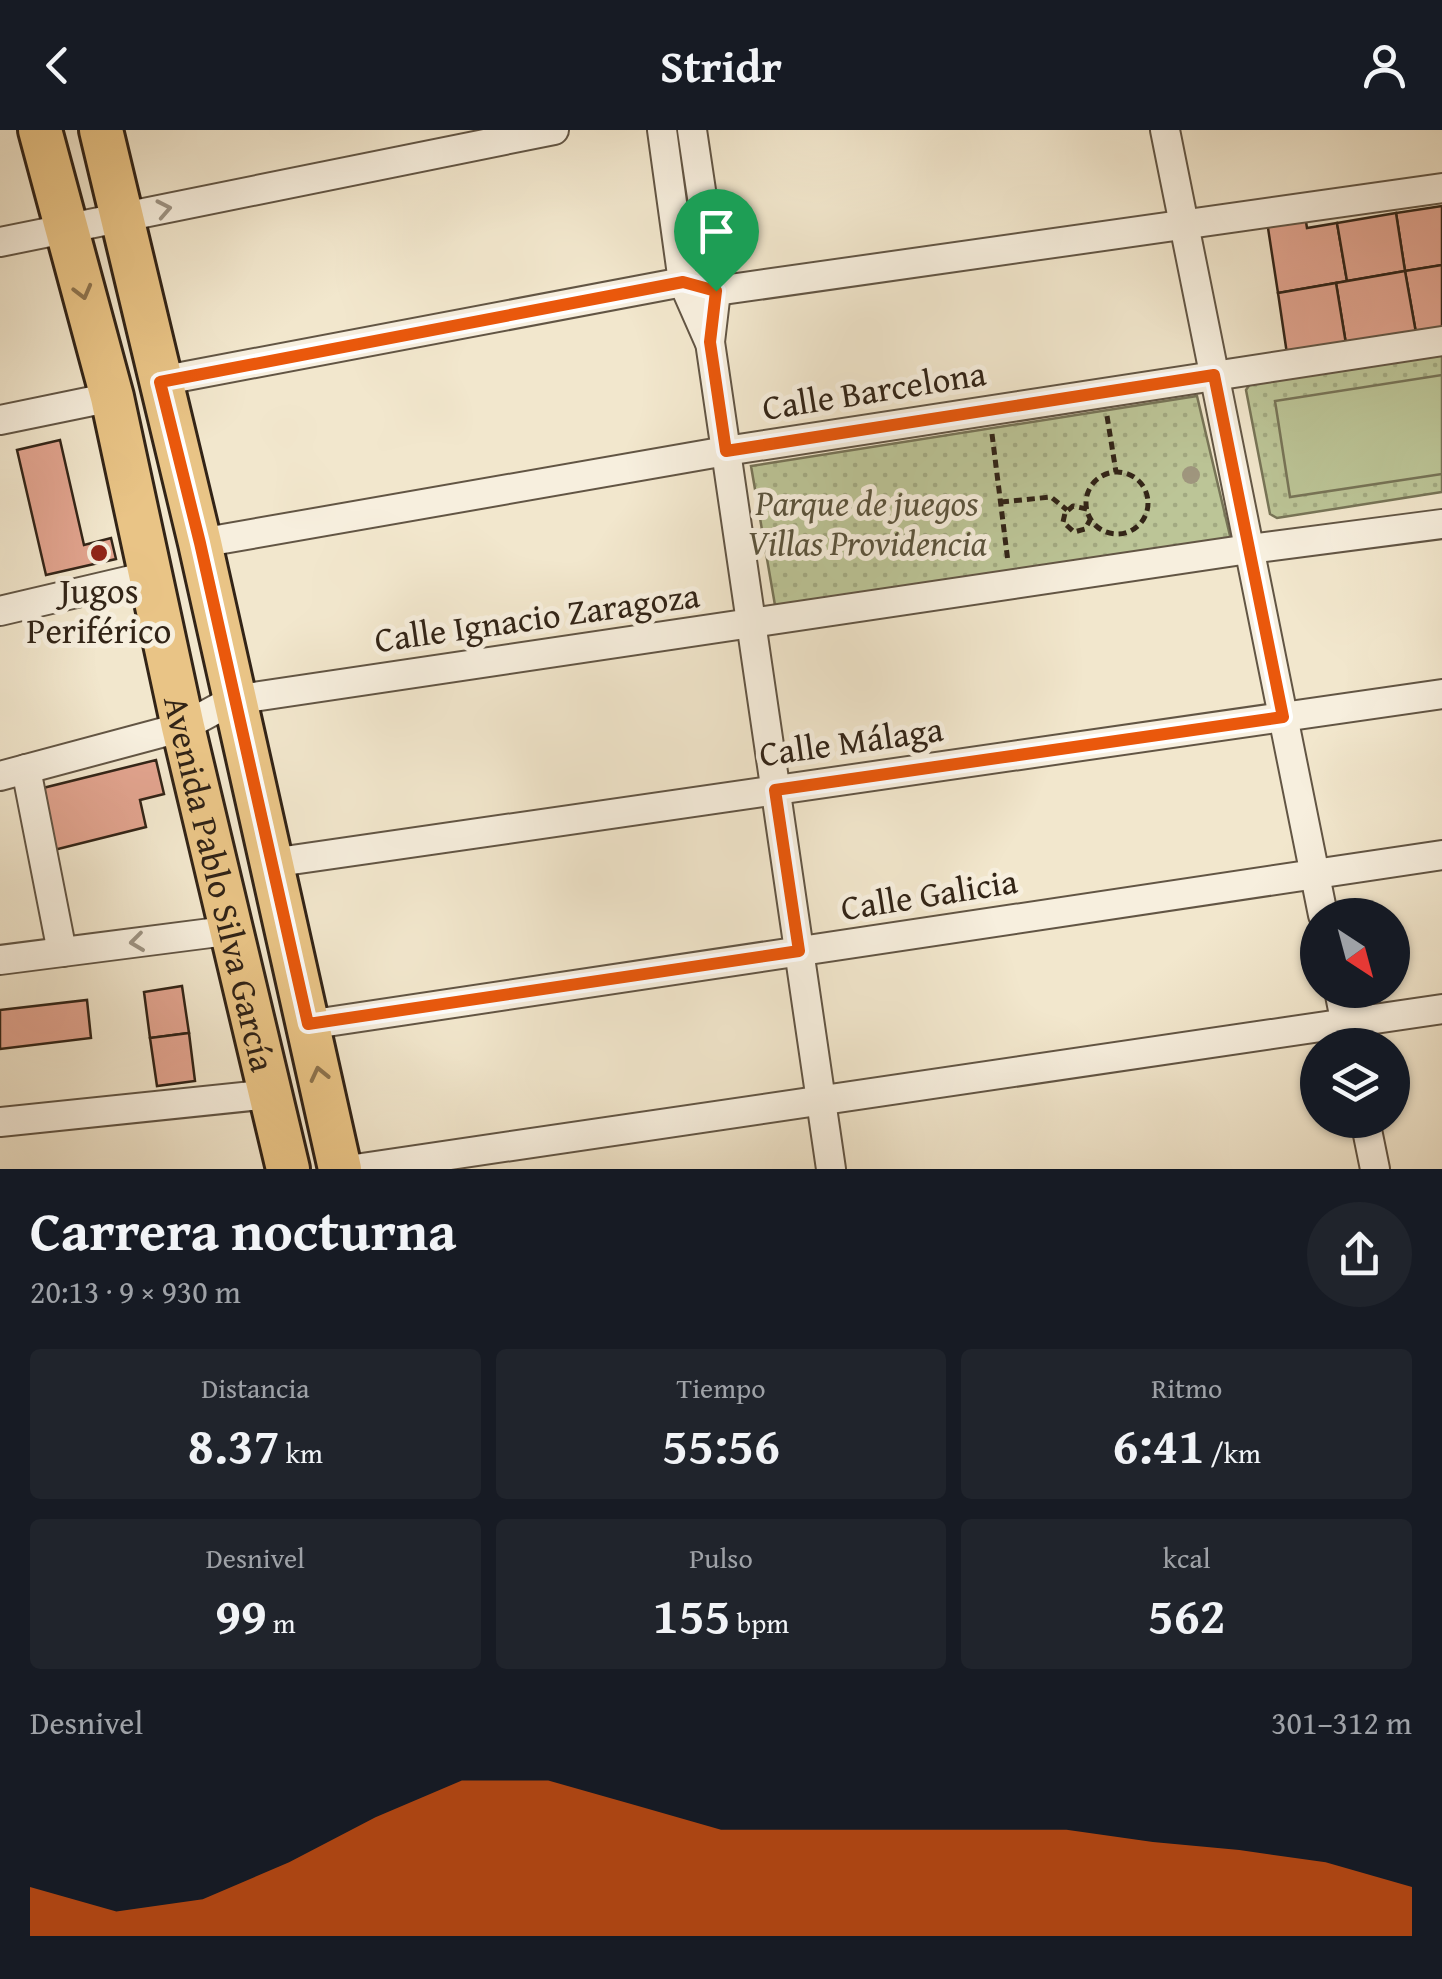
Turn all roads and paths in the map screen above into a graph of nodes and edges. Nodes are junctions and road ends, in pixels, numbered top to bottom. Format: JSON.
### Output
{"nodes":[{"id":1,"x":40,"y":130,"type":"edge"},
{"id":2,"x":101,"y":130,"type":"edge"},
{"id":3,"x":554,"y":130,"type":"edge"},
{"id":4,"x":662,"y":130,"type":"edge"},
{"id":5,"x":692,"y":130,"type":"edge"},
{"id":6,"x":1165,"y":130,"type":"edge"},
{"id":7,"x":1442,"y":188,"type":"edge"},
{"id":8,"x":121,"y":218,"type":"junction"},
{"id":9,"x":1184,"y":224,"type":"junction"},
{"id":10,"x":66,"y":228,"type":"junction"},
{"id":11,"x":0,"y":242,"type":"edge"},
{"id":12,"x":683,"y":282,"type":"junction"},
{"id":13,"x":716,"y":291,"type":"junction"},
{"id":14,"x":1442,"y":341,"type":"edge"},
{"id":15,"x":710,"y":342,"type":"junction"},
{"id":16,"x":1214,"y":375,"type":"junction"},
{"id":17,"x":160,"y":382,"type":"junction"},
{"id":18,"x":112,"y":397,"type":"junction"},
{"id":19,"x":1105,"y":402,"type":"dead end"},
{"id":20,"x":0,"y":420,"type":"edge"},
{"id":21,"x":990,"y":421,"type":"dead end"},
{"id":22,"x":726,"y":451,"type":"junction"},
{"id":23,"x":1116,"y":472,"type":"junction"},
{"id":24,"x":1001,"y":502,"type":"junction"},
{"id":25,"x":1087,"y":508,"type":"junction"},
{"id":26,"x":1067,"y":510,"type":"junction"},
{"id":27,"x":1090,"y":518,"type":"junction"},
{"id":28,"x":1442,"y":524,"type":"edge"},
{"id":29,"x":200,"y":543,"type":"junction"},
{"id":30,"x":1249,"y":549,"type":"junction"},
{"id":31,"x":1008,"y":565,"type":"dead end"},
{"id":32,"x":153,"y":575,"type":"junction"},
{"id":33,"x":0,"y":611,"type":"edge"},
{"id":34,"x":751,"y":623,"type":"junction"},
{"id":35,"x":1442,"y":694,"type":"edge"},
{"id":36,"x":233,"y":700,"type":"junction"},
{"id":37,"x":1283,"y":717,"type":"junction"},
{"id":38,"x":184,"y":727,"type":"junction"},
{"id":39,"x":13,"y":772,"type":"edge"},
{"id":40,"x":775,"y":790,"type":"junction"},
{"id":41,"x":1442,"y":855,"type":"edge"},
{"id":42,"x":271,"y":863,"type":"junction"},
{"id":43,"x":1315,"y":874,"type":"junction"},
{"id":44,"x":1320,"y":898,"type":"edge"},
{"id":45,"x":234,"y":930,"type":"junction"},
{"id":46,"x":799,"y":951,"type":"junction"},
{"id":47,"x":62,"y":952,"type":"junction"},
{"id":48,"x":0,"y":960,"type":"edge"},
{"id":49,"x":1442,"y":1009,"type":"edge"},
{"id":50,"x":308,"y":1024,"type":"junction"},
{"id":51,"x":1371,"y":1028,"type":"edge"},
{"id":52,"x":1300,"y":1040,"type":"edge"},
{"id":53,"x":270,"y":1094,"type":"junction"},
{"id":54,"x":821,"y":1100,"type":"junction"},
{"id":55,"x":0,"y":1122,"type":"edge"},
{"id":56,"x":1369,"y":1138,"type":"edge"},
{"id":57,"x":288,"y":1169,"type":"edge"},
{"id":58,"x":340,"y":1169,"type":"edge"},
{"id":59,"x":355,"y":1169,"type":"edge"},
{"id":60,"x":831,"y":1169,"type":"edge"},
{"id":61,"x":1375,"y":1169,"type":"edge"}],
"edges":[{"from":1,"to":10,"type":"main road","name":"Avenida Pablo Silva García"},
{"from":2,"to":8,"type":"main road","name":"Avenida Pablo Silva García"},
{"from":8,"to":3,"type":"street","one_way":true},
{"from":4,"to":12,"type":"street"},
{"from":5,"to":13,"type":"street"},
{"from":6,"to":9,"type":"street"},
{"from":7,"to":9,"type":"street"},
{"from":8,"to":10,"type":"street"},
{"from":8,"to":17,"type":"main road","name":"Avenida Pablo Silva García"},
{"from":9,"to":13,"type":"street"},
{"from":9,"to":16,"type":"street"},
{"from":10,"to":11,"type":"street"},
{"from":10,"to":18,"type":"main road","name":"Avenida Pablo Silva García","one_way":true},
{"from":12,"to":13,"type":"street"},
{"from":12,"to":15,"type":"street"},
{"from":12,"to":17,"type":"street"},
{"from":13,"to":15,"type":"street"},
{"from":14,"to":16,"type":"street","name":"Calle Barcelona"},
{"from":15,"to":22,"type":"street"},
{"from":16,"to":22,"type":"street","name":"Calle Barcelona"},
{"from":16,"to":30,"type":"street"},
{"from":17,"to":29,"type":"main road","name":"Avenida Pablo Silva García"},
{"from":18,"to":20,"type":"street"},
{"from":18,"to":32,"type":"main road","name":"Avenida Pablo Silva García"},
{"from":19,"to":23,"type":"path"},
{"from":21,"to":24,"type":"path"},
{"from":22,"to":29,"type":"street","name":"Calle Barcelona"},
{"from":22,"to":34,"type":"street"},
{"from":23,"to":25,"type":"path"},
{"from":23,"to":27,"type":"path"},
{"from":24,"to":26,"type":"path"},
{"from":24,"to":31,"type":"path"},
{"from":25,"to":26,"type":"path"},
{"from":25,"to":27,"type":"path"},
{"from":26,"to":27,"type":"path"},
{"from":28,"to":30,"type":"street","name":"Calle Ignacio Zaragoza"},
{"from":29,"to":36,"type":"main road","name":"Avenida Pablo Silva García"},
{"from":30,"to":34,"type":"street","name":"Calle Ignacio Zaragoza"},
{"from":30,"to":37,"type":"street"},
{"from":32,"to":33,"type":"street"},
{"from":32,"to":38,"type":"main road","name":"Avenida Pablo Silva García"},
{"from":34,"to":36,"type":"street","name":"Calle Ignacio Zaragoza"},
{"from":34,"to":40,"type":"street"},
{"from":35,"to":37,"type":"street","name":"Calle Málaga"},
{"from":36,"to":38,"type":"street","name":"Calle Ignacio Zaragoza"},
{"from":36,"to":42,"type":"main road","name":"Avenida Pablo Silva García"},
{"from":37,"to":40,"type":"street","name":"Calle Málaga"},
{"from":37,"to":43,"type":"street"},
{"from":38,"to":39,"type":"street","name":"Calle Ignacio Zaragoza"},
{"from":38,"to":45,"type":"main road","name":"Avenida Pablo Silva García"},
{"from":39,"to":47,"type":"street"},
{"from":40,"to":42,"type":"street","name":"Calle Málaga"},
{"from":40,"to":46,"type":"street"},
{"from":41,"to":43,"type":"street","name":"Calle Galicia"},
{"from":42,"to":50,"type":"main road","name":"Avenida Pablo Silva García"},
{"from":43,"to":44,"type":"street"},
{"from":43,"to":46,"type":"street","name":"Calle Galicia"},
{"from":45,"to":47,"type":"street","one_way":true},
{"from":45,"to":53,"type":"main road","name":"Avenida Pablo Silva García"},
{"from":46,"to":50,"type":"street","name":"Calle Galicia"},
{"from":46,"to":54,"type":"street"},
{"from":47,"to":48,"type":"street"},
{"from":49,"to":51,"type":"street"},
{"from":58,"to":50,"type":"main road","name":"Avenida Pablo Silva García","one_way":true},
{"from":52,"to":54,"type":"street"},
{"from":53,"to":55,"type":"street"},
{"from":53,"to":57,"type":"main road","name":"Avenida Pablo Silva García"},
{"from":54,"to":59,"type":"street"},
{"from":54,"to":60,"type":"street"},
{"from":56,"to":61,"type":"street"}]}
